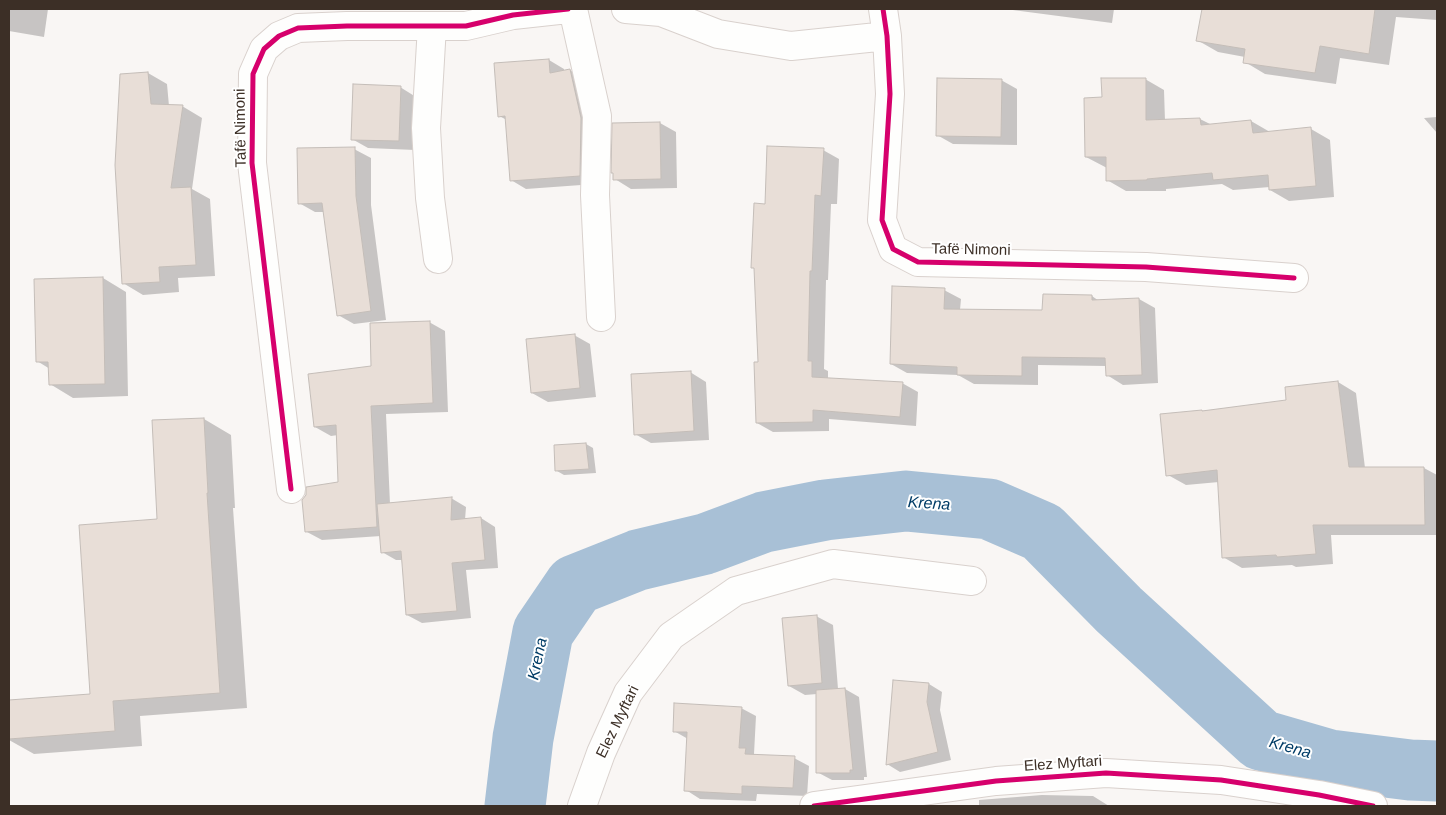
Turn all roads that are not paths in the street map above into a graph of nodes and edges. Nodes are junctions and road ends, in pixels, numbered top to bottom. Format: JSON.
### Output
{"nodes":[{"id":1,"x":568,"y":9,"type":"edge"},
{"id":2,"x":573,"y":9,"type":"edge"},
{"id":3,"x":626,"y":9,"type":"edge"},
{"id":4,"x":883,"y":9,"type":"edge"},
{"id":5,"x":432,"y":26,"type":"junction"},
{"id":6,"x":887,"y":36,"type":"junction"},
{"id":7,"x":438,"y":259,"type":"dead end"},
{"id":8,"x":1294,"y":278,"type":"dead end"},
{"id":9,"x":600,"y":317,"type":"dead end"},
{"id":10,"x":291,"y":490,"type":"dead end"},
{"id":11,"x":972,"y":581,"type":"dead end"},
{"id":12,"x":582,"y":806,"type":"edge"},
{"id":13,"x":814,"y":806,"type":"edge"},
{"id":14,"x":1373,"y":806,"type":"edge"}],
"edges":[{"from":1,"to":5,"type":"street","name":"Tafë Nimoni"},
{"from":2,"to":9,"type":"street"},
{"from":3,"to":6,"type":"street"},
{"from":4,"to":6,"type":"street","name":"Tafë Nimoni"},
{"from":5,"to":7,"type":"street"},
{"from":5,"to":10,"type":"street","name":"Tafë Nimoni"},
{"from":6,"to":8,"type":"street","name":"Tafë Nimoni"},
{"from":11,"to":12,"type":"street","name":"Elez Myftari"},
{"from":13,"to":14,"type":"street","name":"Elez Myftari"}]}
